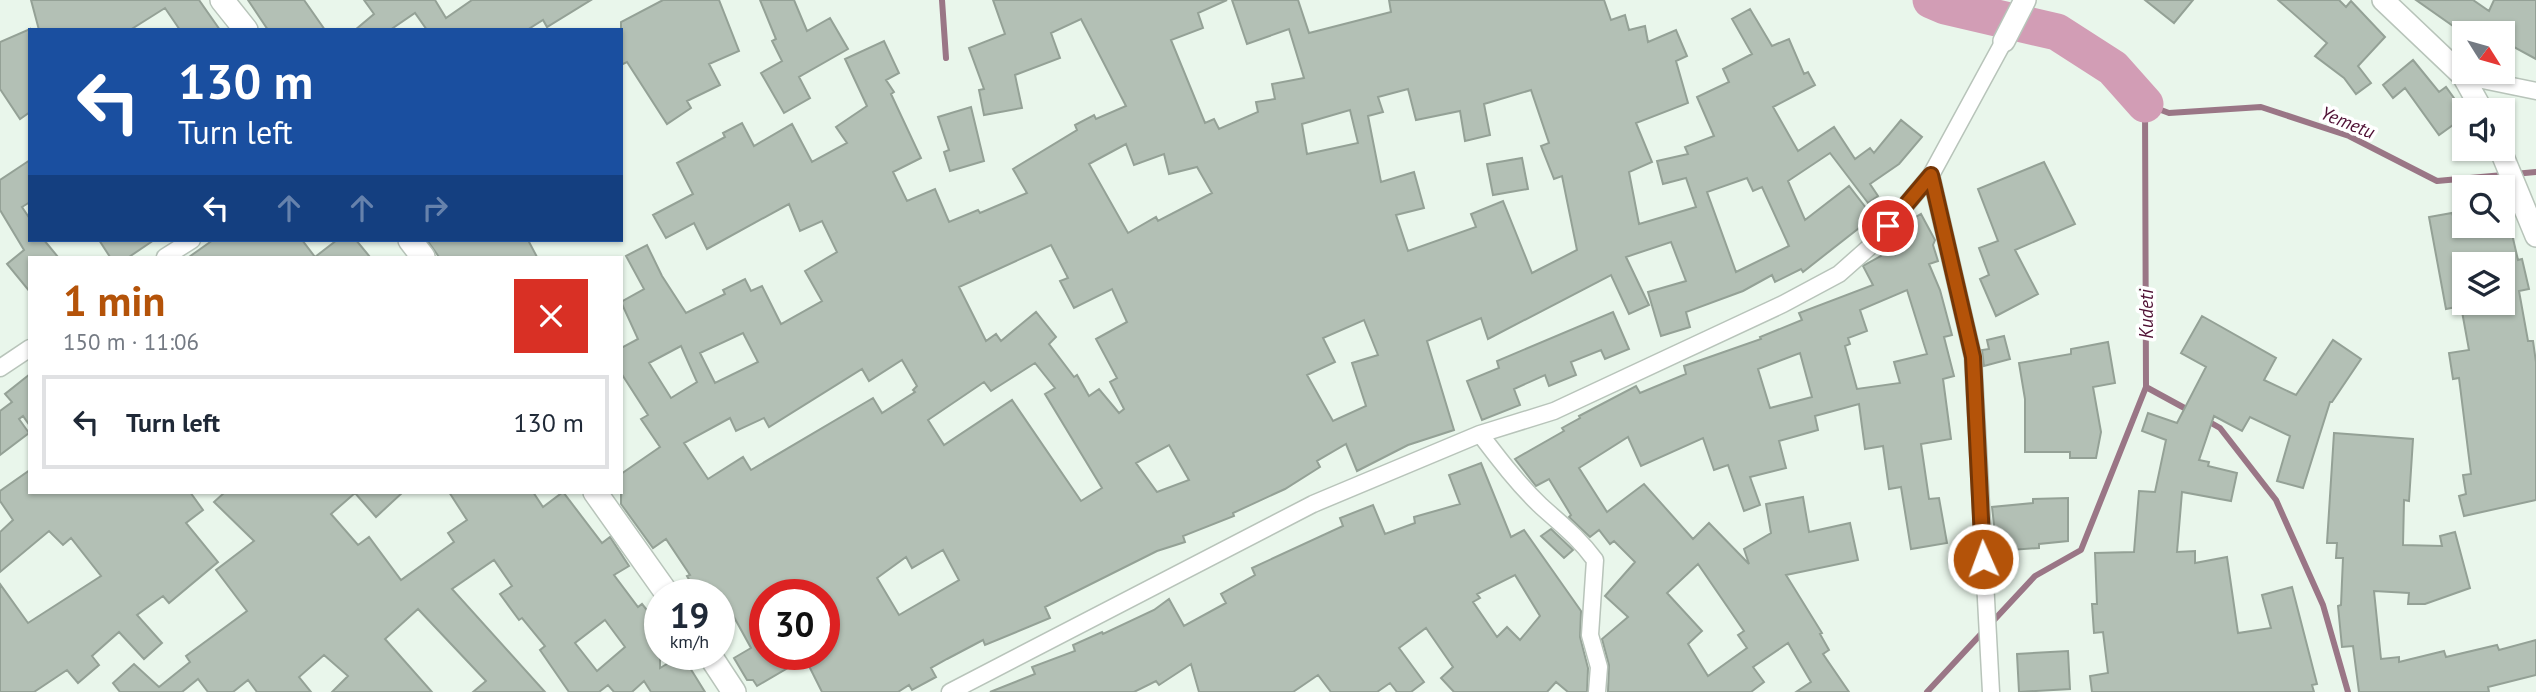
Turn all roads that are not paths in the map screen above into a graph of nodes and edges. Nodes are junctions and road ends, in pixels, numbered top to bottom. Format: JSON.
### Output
{"nodes":[{"id":1,"x":222,"y":0,"type":"edge"},
{"id":2,"x":2383,"y":0,"type":"edge"},
{"id":3,"x":2023,"y":3,"type":"edge"},
{"id":4,"x":244,"y":28,"type":"edge"},
{"id":5,"x":2004,"y":41,"type":"joint"},
{"id":6,"x":2452,"y":65,"type":"edge"},
{"id":7,"x":2504,"y":84,"type":"edge"},
{"id":8,"x":2536,"y":91,"type":"edge"},
{"id":9,"x":2505,"y":161,"type":"edge"},
{"id":10,"x":1931,"y":175,"type":"junction"},
{"id":11,"x":2535,"y":234,"type":"edge"},
{"id":12,"x":189,"y":242,"type":"edge"},
{"id":13,"x":412,"y":242,"type":"edge"},
{"id":14,"x":167,"y":256,"type":"edge"},
{"id":15,"x":423,"y":256,"type":"edge"},
{"id":16,"x":28,"y":349,"type":"edge"},
{"id":17,"x":0,"y":368,"type":"edge"},
{"id":18,"x":1480,"y":434,"type":"junction"},
{"id":19,"x":597,"y":494,"type":"edge"},
{"id":20,"x":657,"y":579,"type":"edge"},
{"id":21,"x":720,"y":670,"type":"edge"},
{"id":22,"x":734,"y":692,"type":"edge"},
{"id":23,"x":950,"y":692,"type":"edge"},
{"id":24,"x":1597,"y":692,"type":"edge"},
{"id":25,"x":1991,"y":692,"type":"edge"}],
"edges":[{"from":1,"to":4,"type":"main road"},
{"from":2,"to":6,"type":"street"},
{"from":3,"to":5,"type":"street"},
{"from":5,"to":10,"type":"street"},
{"from":7,"to":8,"type":"street"},
{"from":9,"to":11,"type":"street"},
{"from":10,"to":18,"type":"street"},
{"from":10,"to":25,"type":"street"},
{"from":12,"to":14,"type":"street"},
{"from":13,"to":15,"type":"main road"},
{"from":16,"to":17,"type":"street"},
{"from":18,"to":23,"type":"street"},
{"from":18,"to":24,"type":"street"},
{"from":19,"to":20,"type":"main road"},
{"from":21,"to":22,"type":"main road"}]}
